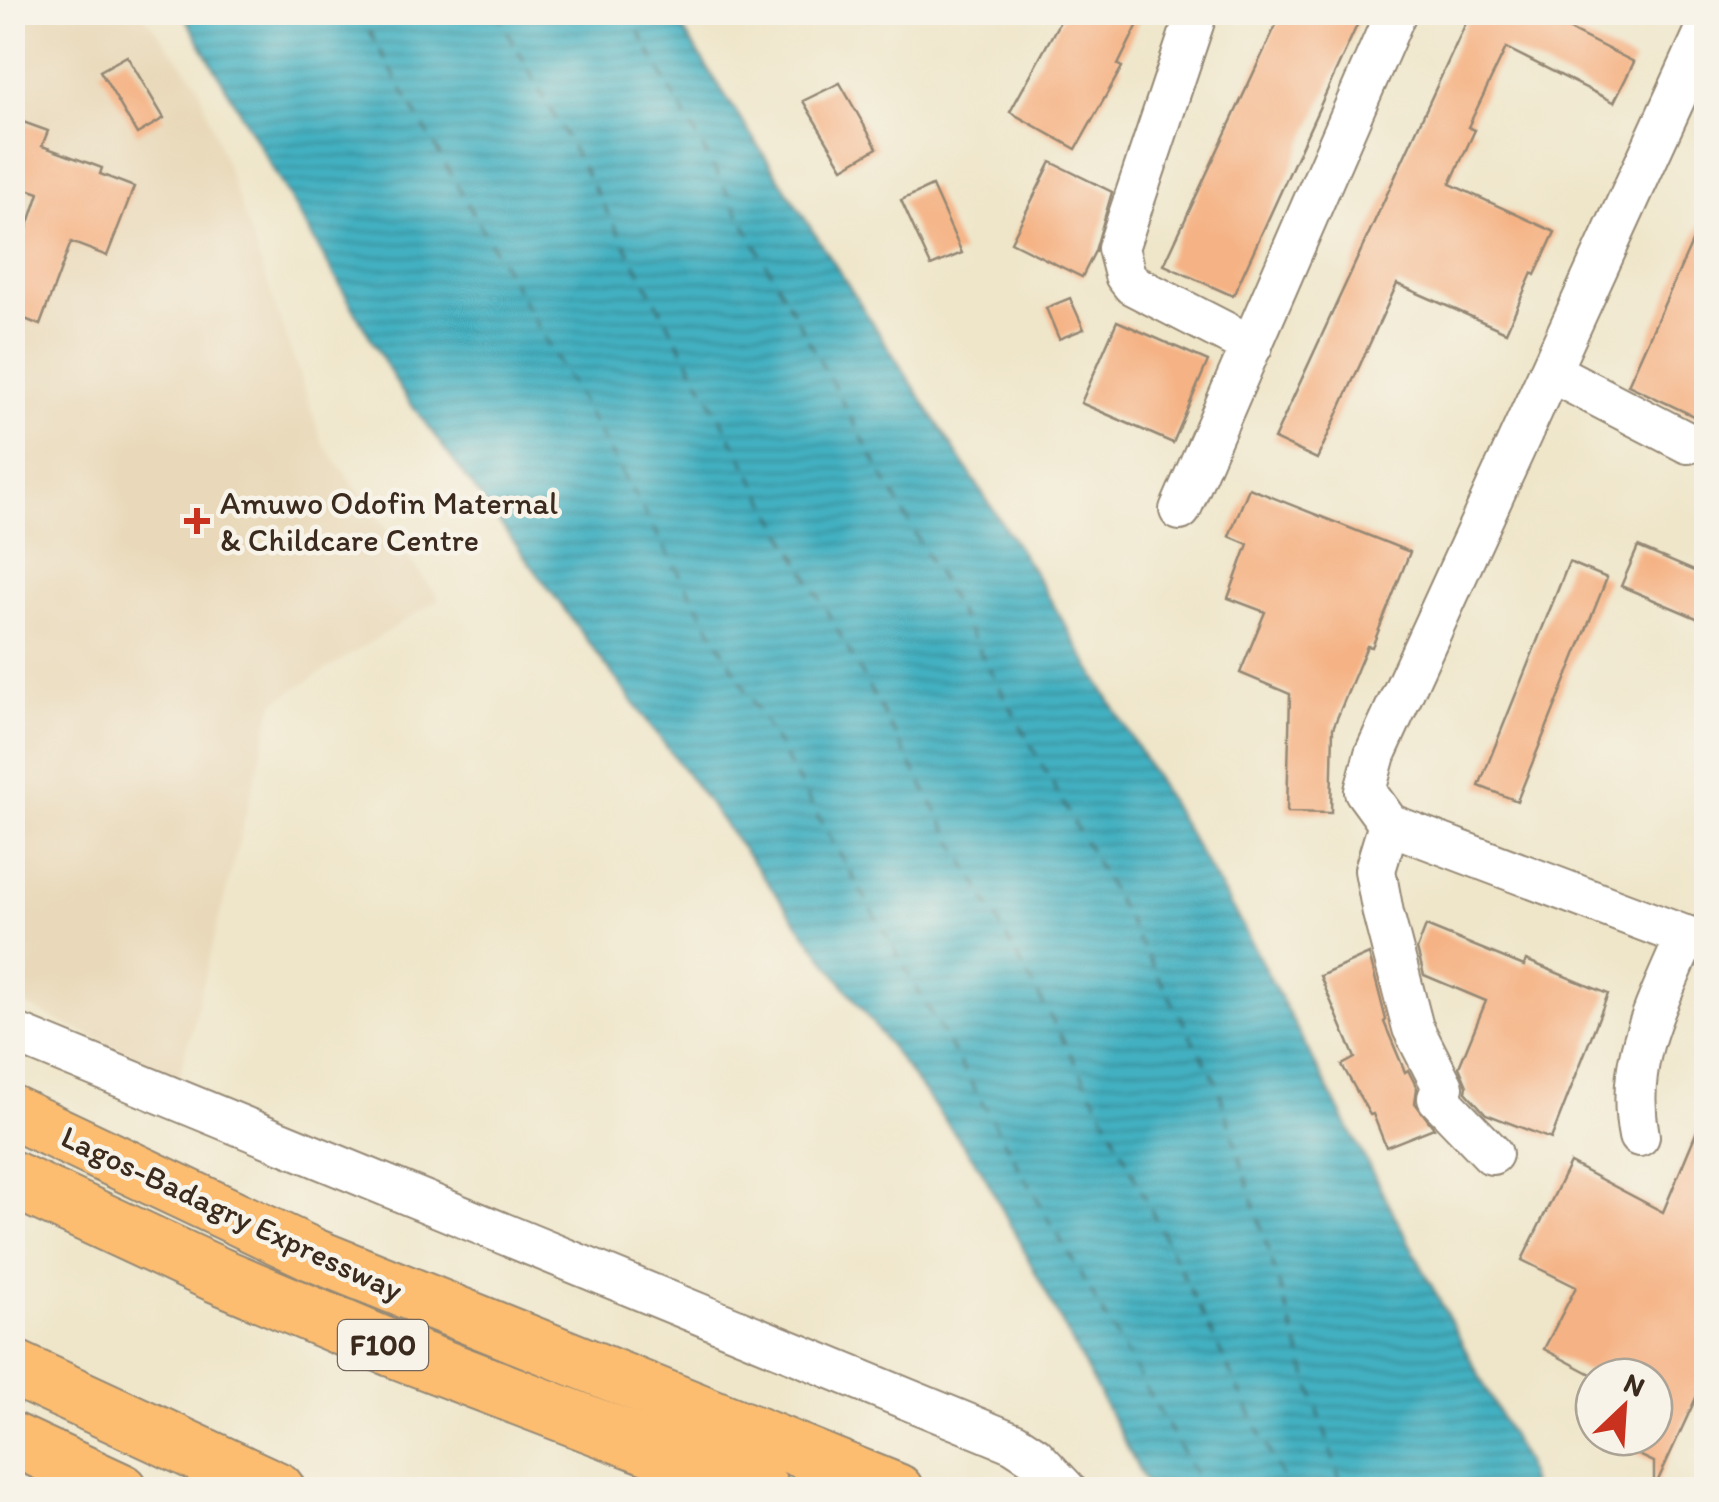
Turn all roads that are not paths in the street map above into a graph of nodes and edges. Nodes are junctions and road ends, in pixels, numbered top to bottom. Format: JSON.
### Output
{"nodes":[{"id":1,"x":1197,"y":12,"type":"edge"},
{"id":2,"x":1396,"y":12,"type":"edge"},
{"id":3,"x":1706,"y":30,"type":"edge"},
{"id":4,"x":1252,"y":346,"type":"junction"},
{"id":5,"x":1550,"y":372,"type":"junction"},
{"id":6,"x":1688,"y":443,"type":"dead end"},
{"id":7,"x":1180,"y":510,"type":"dead end"},
{"id":8,"x":1389,"y":824,"type":"junction"},
{"id":9,"x":1696,"y":940,"type":"edge"},
{"id":10,"x":12,"y":1032,"type":"edge"},
{"id":11,"x":12,"y":1112,"type":"edge"},
{"id":12,"x":1639,"y":1136,"type":"dead end"},
{"id":13,"x":1492,"y":1154,"type":"dead end"},
{"id":14,"x":12,"y":1178,"type":"edge"},
{"id":15,"x":12,"y":1367,"type":"edge"},
{"id":16,"x":12,"y":1440,"type":"edge"},
{"id":17,"x":122,"y":1490,"type":"edge"},
{"id":18,"x":276,"y":1490,"type":"edge"},
{"id":19,"x":762,"y":1490,"type":"edge"},
{"id":20,"x":897,"y":1490,"type":"edge"},
{"id":21,"x":1066,"y":1490,"type":"edge"}],
"edges":[{"from":1,"to":4,"type":"street"},
{"from":2,"to":4,"type":"street"},
{"from":3,"to":5,"type":"street"},
{"from":4,"to":7,"type":"street"},
{"from":5,"to":6,"type":"street"},
{"from":5,"to":8,"type":"street"},
{"from":8,"to":9,"type":"street"},
{"from":8,"to":13,"type":"street"},
{"from":9,"to":12,"type":"street"},
{"from":10,"to":21,"type":"street"},
{"from":11,"to":20,"type":"main road","name":"Lagos-Badagry Expressway"},
{"from":14,"to":19,"type":"highway","name":"Lagos-Badagry Expressway","number":"F100"},
{"from":15,"to":18,"type":"highway"},
{"from":16,"to":17,"type":"main road"}]}
